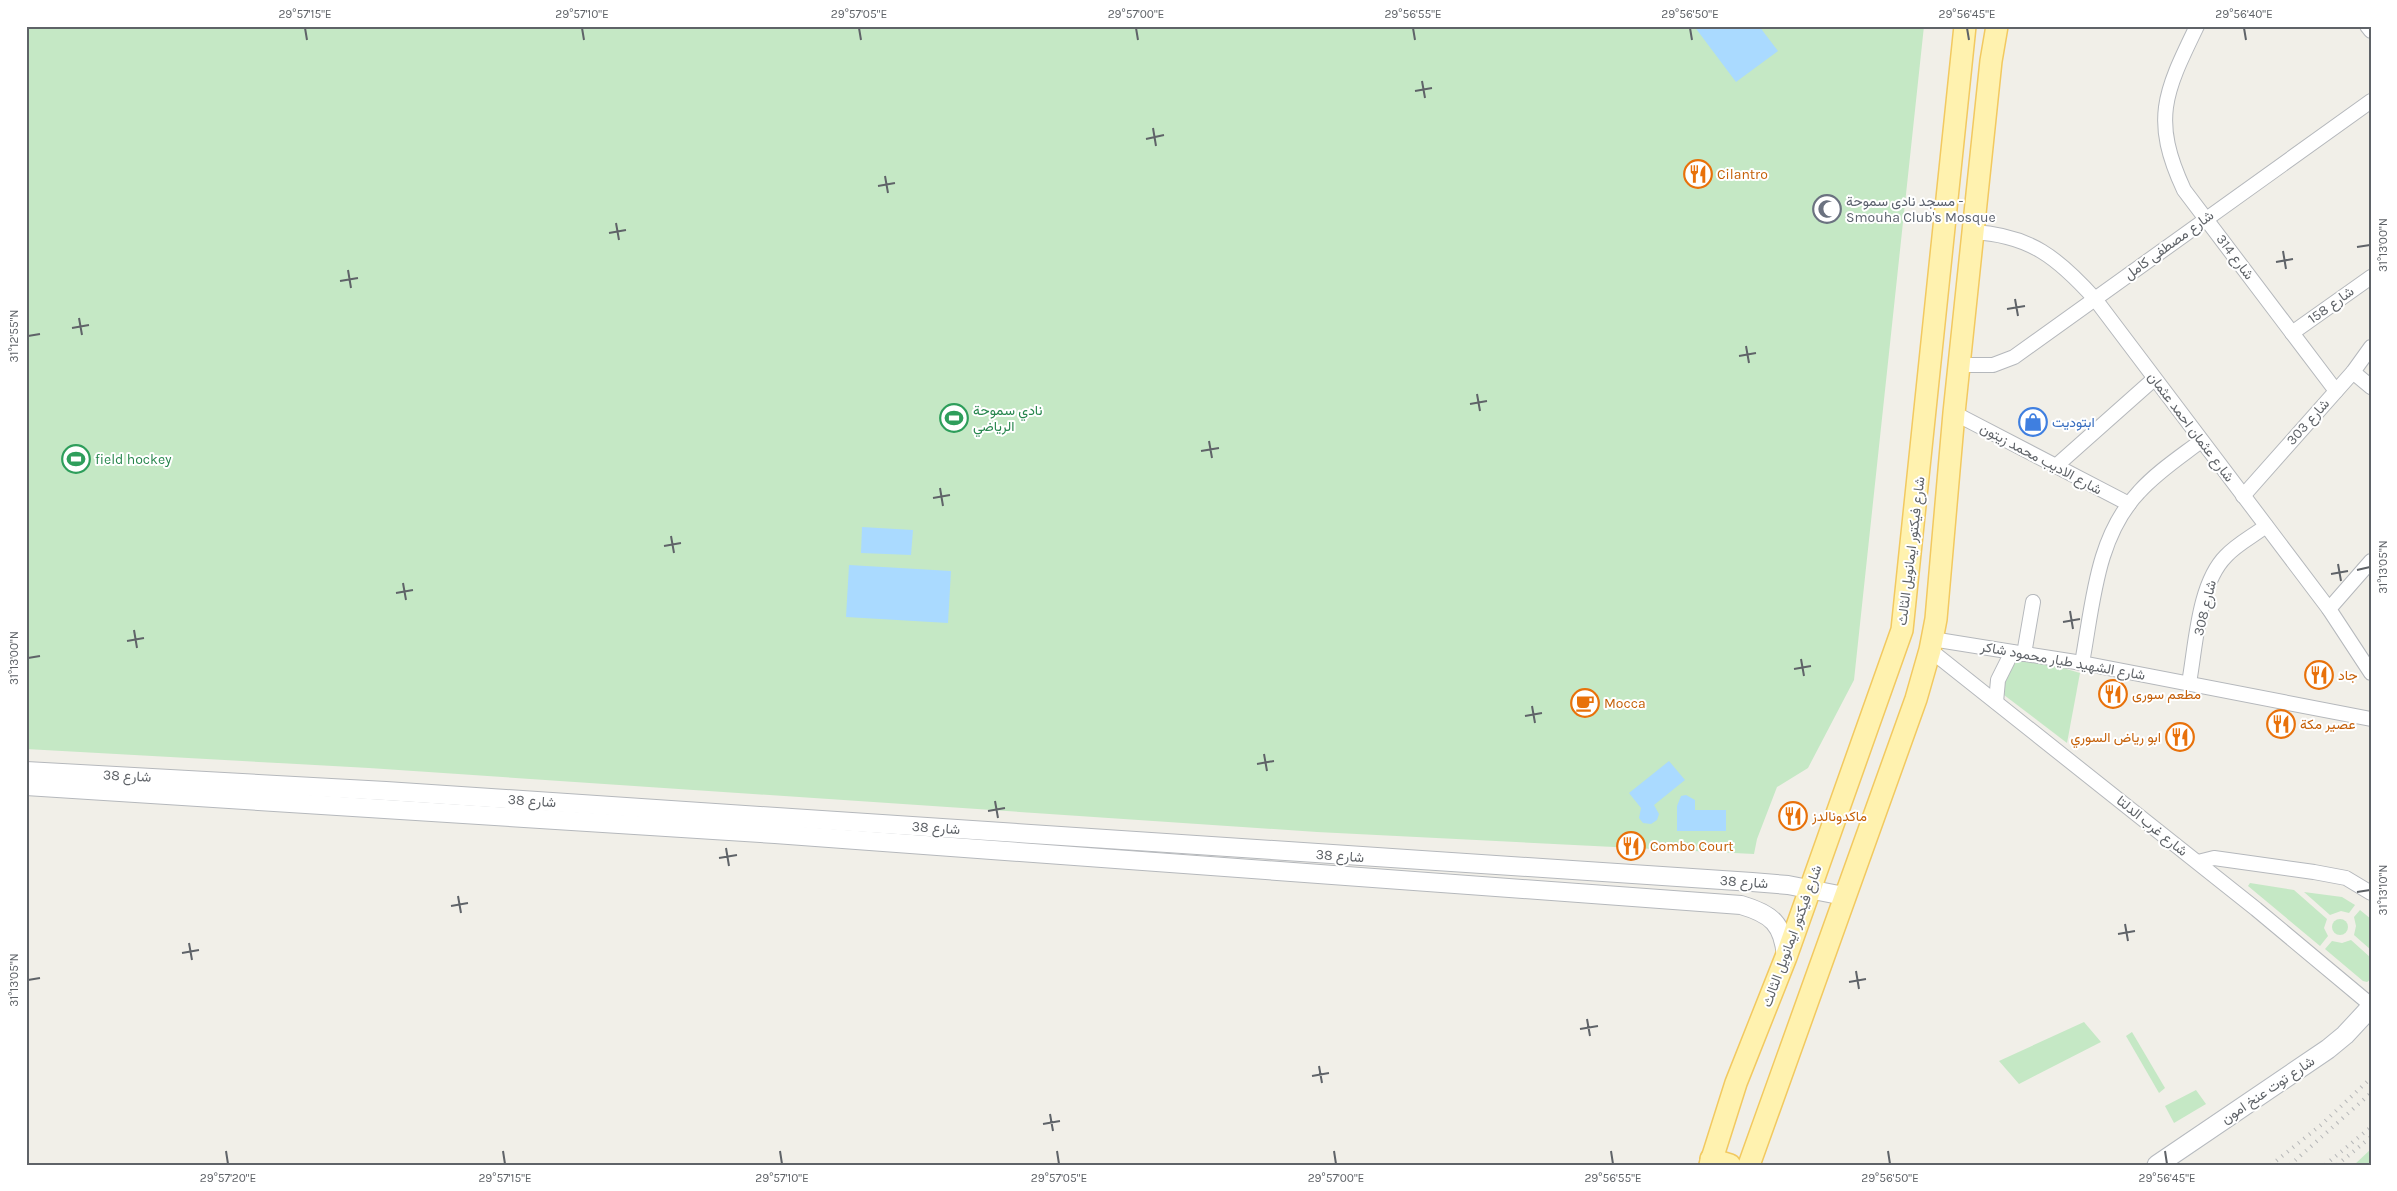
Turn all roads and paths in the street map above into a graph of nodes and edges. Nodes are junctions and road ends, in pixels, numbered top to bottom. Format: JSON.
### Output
{"nodes":[{"id":1,"x":1965,"y":26,"type":"edge"},
{"id":2,"x":1997,"y":26,"type":"edge"},
{"id":3,"x":2197,"y":26,"type":"edge"},
{"id":4,"x":2367,"y":26,"type":"edge"},
{"id":5,"x":2371,"y":31,"type":"edge"},
{"id":6,"x":2371,"y":101,"type":"edge"},
{"id":7,"x":2206,"y":219,"type":"junction"},
{"id":8,"x":1973,"y":232,"type":"junction"},
{"id":9,"x":2371,"y":277,"type":"edge"},
{"id":10,"x":2095,"y":299,"type":"junction"},
{"id":11,"x":2292,"y":333,"type":"junction"},
{"id":12,"x":2371,"y":347,"type":"edge"},
{"id":13,"x":1959,"y":365,"type":"junction"},
{"id":14,"x":2353,"y":372,"type":"junction"},
{"id":15,"x":2154,"y":379,"type":"junction"},
{"id":16,"x":2371,"y":387,"type":"edge"},
{"id":17,"x":2336,"y":391,"type":"junction"},
{"id":18,"x":1954,"y":413,"type":"junction"},
{"id":19,"x":2201,"y":441,"type":"junction"},
{"id":20,"x":2056,"y":466,"type":"junction"},
{"id":21,"x":2243,"y":496,"type":"junction"},
{"id":22,"x":2128,"y":504,"type":"junction"},
{"id":23,"x":2266,"y":526,"type":"junction"},
{"id":24,"x":2371,"y":560,"type":"edge"},
{"id":25,"x":2033,"y":602,"type":"dead end"},
{"id":26,"x":2329,"y":609,"type":"junction"},
{"id":27,"x":1931,"y":645,"type":"junction"},
{"id":28,"x":2018,"y":653,"type":"junction"},
{"id":29,"x":2082,"y":663,"type":"junction"},
{"id":30,"x":2371,"y":673,"type":"edge"},
{"id":31,"x":2189,"y":683,"type":"junction"},
{"id":32,"x":1996,"y":702,"type":"junction"},
{"id":33,"x":2371,"y":719,"type":"edge"},
{"id":34,"x":26,"y":770,"type":"edge"},
{"id":35,"x":26,"y":786,"type":"edge"},
{"id":36,"x":605,"y":814,"type":"junction"},
{"id":37,"x":2198,"y":862,"type":"junction"},
{"id":38,"x":1808,"y":889,"type":"junction"},
{"id":39,"x":2371,"y":893,"type":"edge"},
{"id":40,"x":1844,"y":896,"type":"junction"},
{"id":41,"x":1786,"y":957,"type":"junction"},
{"id":42,"x":2371,"y":1006,"type":"edge"},
{"id":43,"x":1717,"y":1163,"type":"edge"},
{"id":44,"x":1749,"y":1165,"type":"edge"},
{"id":45,"x":2157,"y":1165,"type":"edge"}],
"edges":[{"from":1,"to":38,"type":"main road","name":"شارع فيكتور ايمانويل الثالث"},
{"from":2,"to":8,"type":"main road","name":"شارع فيكتور ايمانويل الثالث"},
{"from":3,"to":7,"type":"street","name":"شارع 314"},
{"from":4,"to":5,"type":"street"},
{"from":6,"to":7,"type":"street","name":"شارع مصطفى كامل"},
{"from":7,"to":10,"type":"street","name":"شارع مصطفى كامل"},
{"from":7,"to":11,"type":"street","name":"شارع 314"},
{"from":8,"to":10,"type":"street","name":"شارع عثمان احمد عثمان"},
{"from":8,"to":13,"type":"main road","name":"شارع فيكتور ايمانويل الثالث"},
{"from":9,"to":11,"type":"street","name":"شارع 158"},
{"from":10,"to":13,"type":"street","name":"شارع مصطفى كامل"},
{"from":10,"to":15,"type":"street","name":"شارع عثمان احمد عثمان"},
{"from":11,"to":17,"type":"street","name":"شارع 314"},
{"from":12,"to":14,"type":"street","name":"شارع 303"},
{"from":13,"to":18,"type":"main road","name":"شارع فيكتور ايمانويل الثالث"},
{"from":14,"to":16,"type":"street"},
{"from":14,"to":17,"type":"street","name":"شارع 303"},
{"from":15,"to":19,"type":"street","name":"شارع عثمان احمد عثمان"},
{"from":15,"to":20,"type":"street"},
{"from":17,"to":21,"type":"street","name":"شارع 303"},
{"from":18,"to":20,"type":"street","name":"شارع الاديب محمد زيتون"},
{"from":18,"to":27,"type":"main road","name":"شارع فيكتور ايمانويل الثالث"},
{"from":19,"to":21,"type":"street","name":"شارع عثمان احمد عثمان"},
{"from":19,"to":22,"type":"street"},
{"from":20,"to":22,"type":"street","name":"شارع الاديب محمد زيتون"},
{"from":21,"to":23,"type":"street","name":"شارع عثمان احمد عثمان"},
{"from":22,"to":29,"type":"street"},
{"from":23,"to":26,"type":"street","name":"شارع عثمان احمد عثمان"},
{"from":23,"to":31,"type":"street","name":"شارع 308"},
{"from":24,"to":26,"type":"street"},
{"from":25,"to":28,"type":"street"},
{"from":26,"to":30,"type":"street","name":"شارع عثمان احمد عثمان"},
{"from":27,"to":28,"type":"street","name":"شارع الشهيد طيار محمود شاكر"},
{"from":27,"to":32,"type":"street","name":"شارع غرب الدلتا"},
{"from":27,"to":40,"type":"main road","name":"شارع فيكتور ايمانويل الثالث"},
{"from":28,"to":29,"type":"street","name":"شارع الشهيد طيار محمود شاكر"},
{"from":28,"to":32,"type":"street"},
{"from":29,"to":31,"type":"street","name":"شارع الشهيد طيار محمود شاكر"},
{"from":31,"to":33,"type":"street","name":"شارع الشهيد طيار محمود شاكر"},
{"from":32,"to":37,"type":"street","name":"شارع غرب الدلتا"},
{"from":34,"to":36,"type":"street","name":"شارع 38"},
{"from":35,"to":36,"type":"street","name":"شارع 38"},
{"from":36,"to":38,"type":"street","name":"شارع 38"},
{"from":36,"to":41,"type":"street","name":"شارع 38"},
{"from":37,"to":39,"type":"street"},
{"from":37,"to":42,"type":"street","name":"شارع غرب الدلتا"},
{"from":38,"to":40,"type":"street","name":"شارع 38"},
{"from":38,"to":41,"type":"main road","name":"شارع فيكتور ايمانويل الثالث"},
{"from":40,"to":44,"type":"main road","name":"شارع فيكتور ايمانويل الثالث"},
{"from":41,"to":43,"type":"main road","name":"شارع فيكتور ايمانويل الثالث"},
{"from":42,"to":45,"type":"main road","name":"شارع توت عنخ امون"}]}
